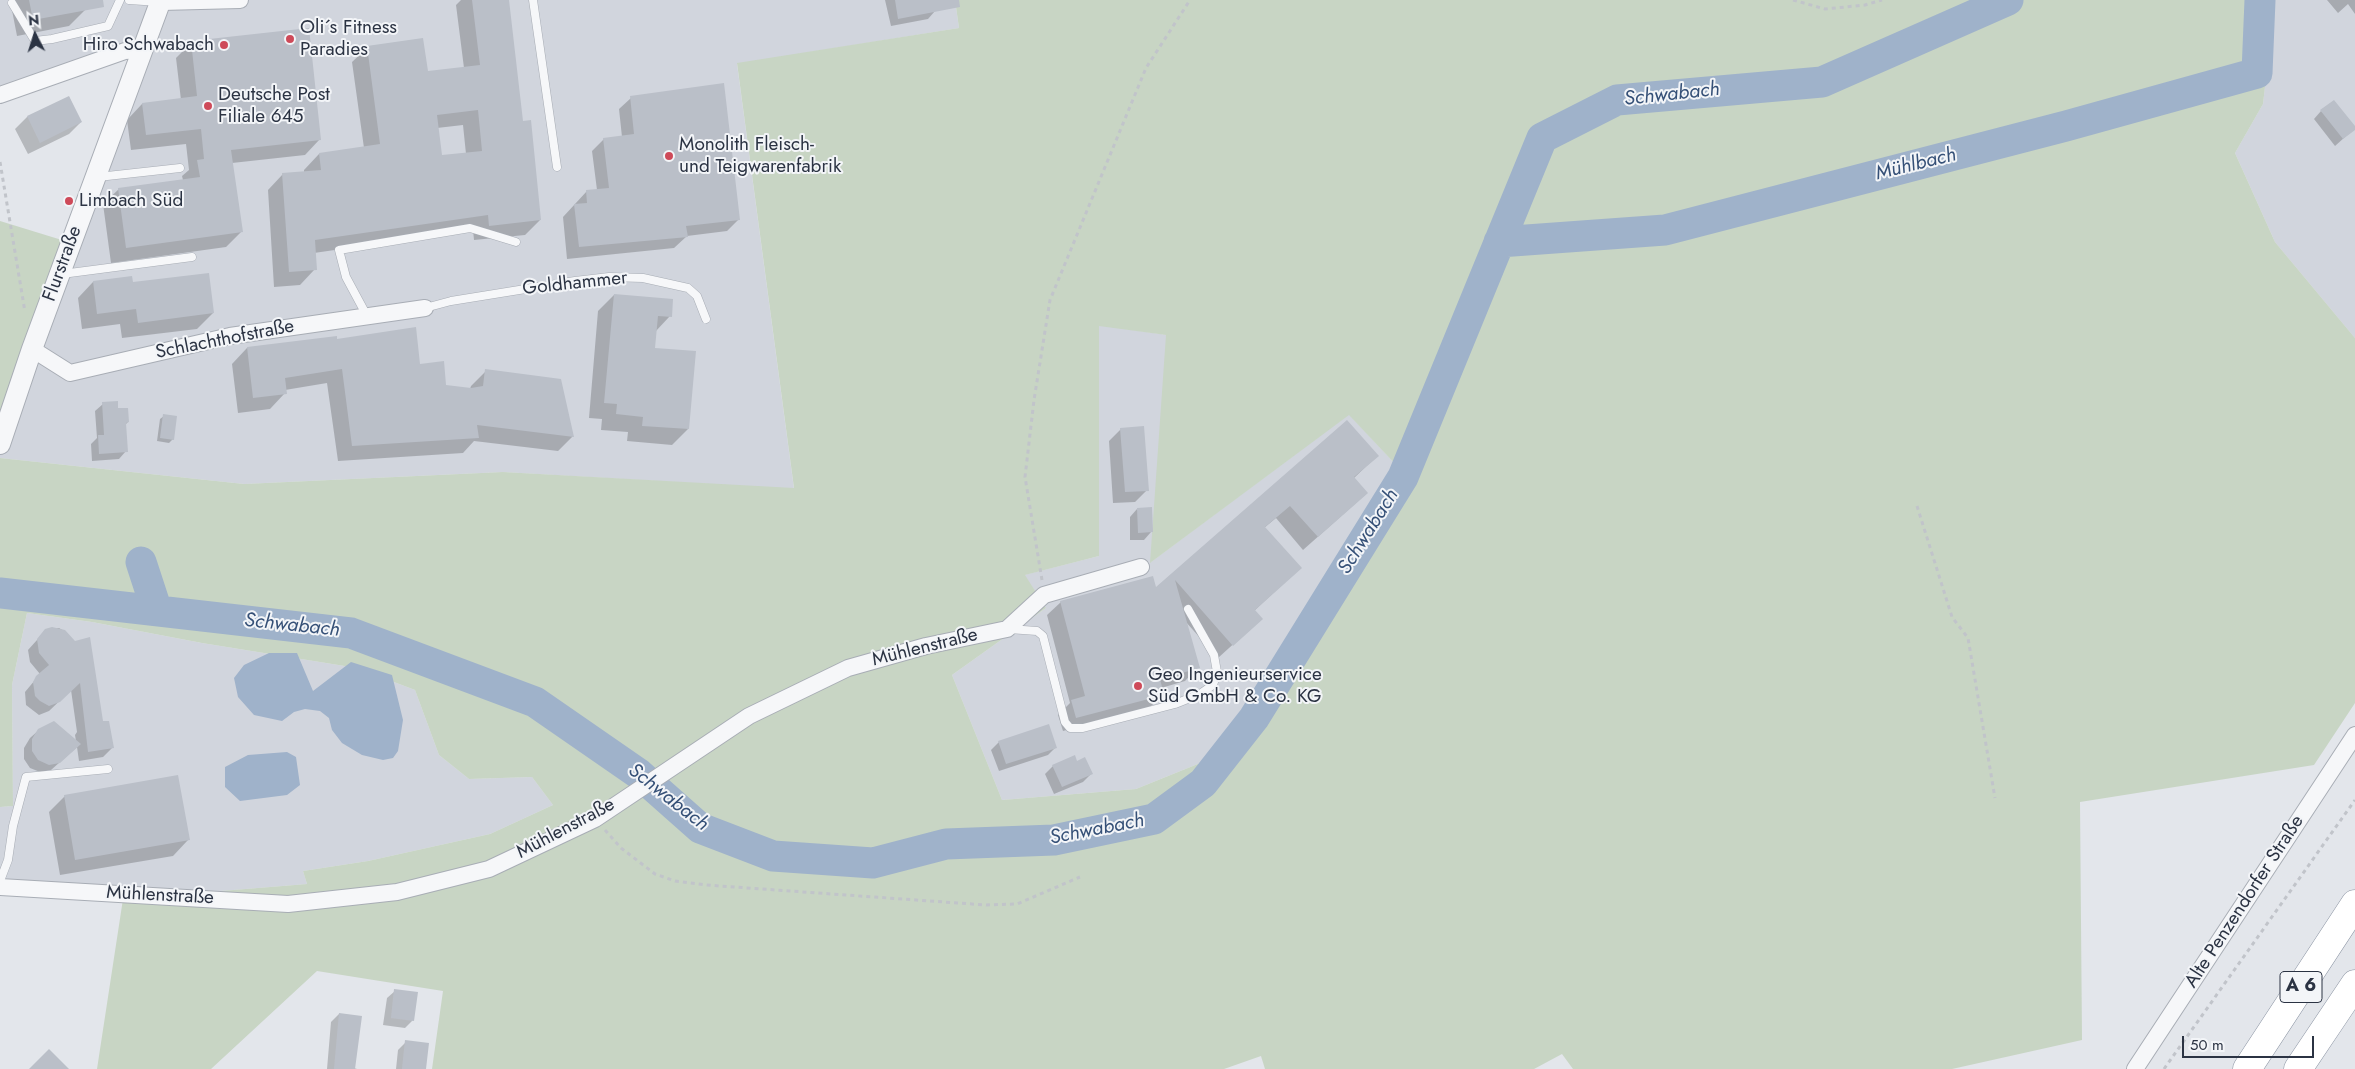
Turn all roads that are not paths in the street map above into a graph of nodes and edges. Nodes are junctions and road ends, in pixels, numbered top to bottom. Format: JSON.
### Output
{"nodes":[{"id":1,"x":120,"y":0,"type":"edge"},
{"id":2,"x":128,"y":0,"type":"edge"},
{"id":3,"x":240,"y":0,"type":"edge"},
{"id":4,"x":533,"y":0,"type":"edge"},
{"id":5,"x":161,"y":1,"type":"edge"},
{"id":6,"x":12,"y":3,"type":"dead end"},
{"id":7,"x":141,"y":50,"type":"junction"},
{"id":8,"x":0,"y":95,"type":"edge"},
{"id":9,"x":557,"y":167,"type":"dead end"},
{"id":10,"x":180,"y":168,"type":"dead end"},
{"id":11,"x":95,"y":177,"type":"junction"},
{"id":12,"x":516,"y":242,"type":"dead end"},
{"id":13,"x":192,"y":258,"type":"dead end"},
{"id":14,"x":60,"y":274,"type":"junction"},
{"id":15,"x":425,"y":308,"type":"joint"},
{"id":16,"x":367,"y":316,"type":"junction"},
{"id":17,"x":706,"y":319,"type":"dead end"},
{"id":18,"x":32,"y":349,"type":"junction"},
{"id":19,"x":0,"y":444,"type":"edge"},
{"id":20,"x":1141,"y":567,"type":"dead end"},
{"id":21,"x":1188,"y":609,"type":"dead end"},
{"id":22,"x":1007,"y":629,"type":"junction"},
{"id":23,"x":2355,"y":735,"type":"edge"},
{"id":24,"x":108,"y":769,"type":"dead end"},
{"id":25,"x":0,"y":881,"type":"edge"},
{"id":26,"x":0,"y":886,"type":"edge"},
{"id":27,"x":2355,"y":904,"type":"edge"},
{"id":28,"x":2355,"y":984,"type":"edge"},
{"id":29,"x":2135,"y":1069,"type":"edge"},
{"id":30,"x":2248,"y":1069,"type":"edge"},
{"id":31,"x":2298,"y":1069,"type":"edge"}],
"edges":[{"from":1,"to":6,"type":"lane"},
{"from":2,"to":5,"type":"lane"},
{"from":3,"to":5,"type":"street"},
{"from":4,"to":9,"type":"lane"},
{"from":5,"to":7,"type":"street","name":"Flurstraße"},
{"from":7,"to":8,"type":"street"},
{"from":7,"to":11,"type":"street","name":"Flurstraße"},
{"from":10,"to":11,"type":"lane"},
{"from":11,"to":14,"type":"street","name":"Flurstraße"},
{"from":12,"to":16,"type":"lane"},
{"from":13,"to":14,"type":"lane"},
{"from":14,"to":18,"type":"street","name":"Flurstraße"},
{"from":15,"to":16,"type":"street","name":"Schlachthofstraße"},
{"from":15,"to":17,"type":"lane","name":"Goldhammer"},
{"from":16,"to":18,"type":"street","name":"Schlachthofstraße"},
{"from":18,"to":19,"type":"street","name":"Flurstraße"},
{"from":20,"to":22,"type":"street"},
{"from":21,"to":22,"type":"lane"},
{"from":22,"to":26,"type":"street","name":"Mühlenstraße"},
{"from":23,"to":29,"type":"street","name":"Alte Penzendorfer Straße"},
{"from":24,"to":25,"type":"lane"},
{"from":27,"to":30,"type":"highway","number":"A 6"},
{"from":28,"to":31,"type":"highway","number":"A 6"}]}
